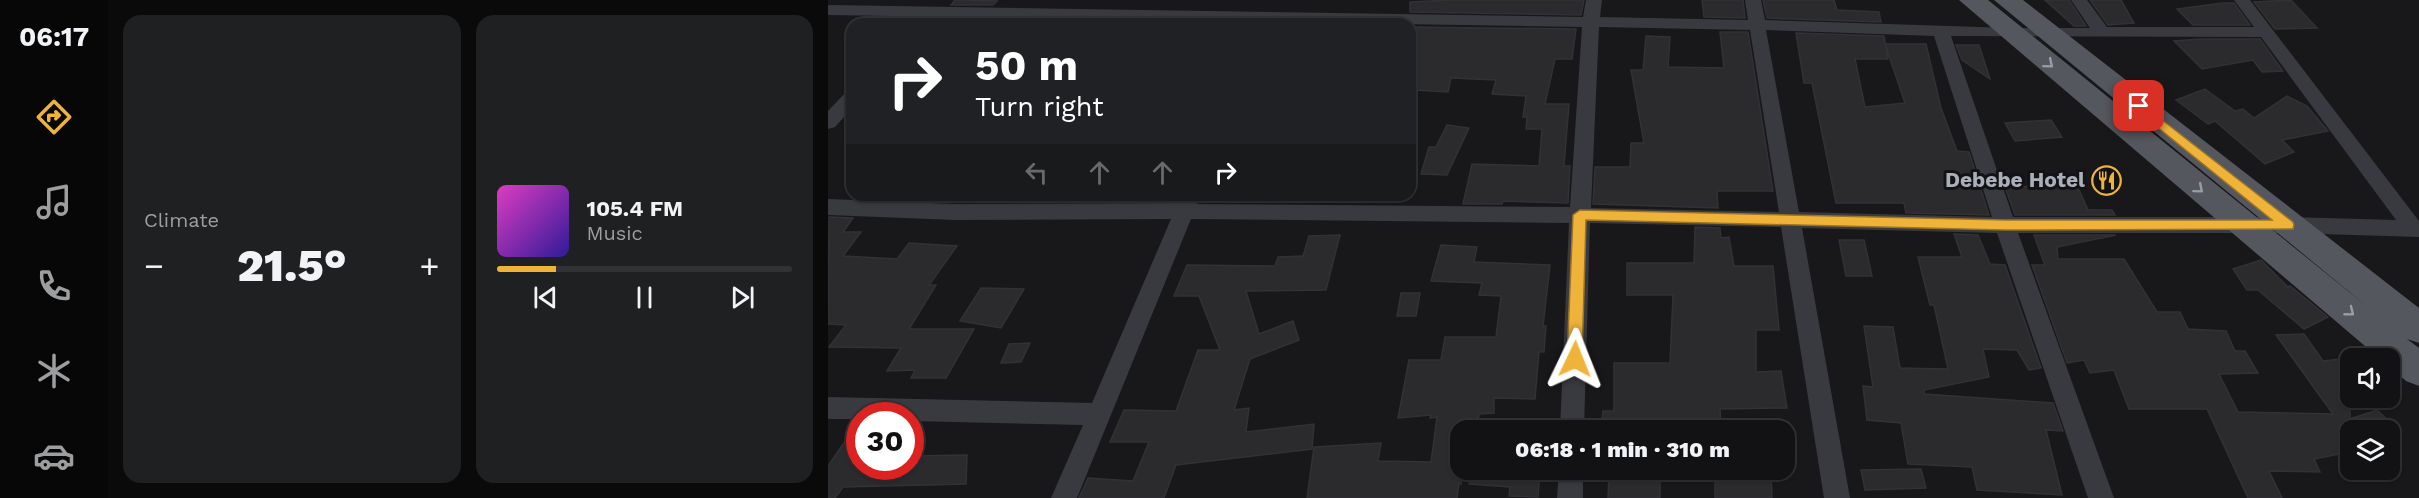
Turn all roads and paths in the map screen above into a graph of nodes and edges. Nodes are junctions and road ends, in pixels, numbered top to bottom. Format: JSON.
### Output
{"nodes":[{"id":1,"x":1106,"y":0,"type":"edge"},
{"id":2,"x":1283,"y":0,"type":"edge"},
{"id":3,"x":1594,"y":0,"type":"edge"},
{"id":4,"x":1753,"y":0,"type":"edge"},
{"id":5,"x":1972,"y":0,"type":"edge"},
{"id":6,"x":2007,"y":0,"type":"edge"},
{"id":7,"x":2079,"y":0,"type":"edge"},
{"id":8,"x":2242,"y":0,"type":"edge"},
{"id":9,"x":828,"y":10,"type":"edge"},
{"id":10,"x":926,"y":12,"type":"edge"},
{"id":11,"x":1069,"y":18,"type":"edge"},
{"id":12,"x":1094,"y":18,"type":"edge"},
{"id":13,"x":1275,"y":18,"type":"edge"},
{"id":14,"x":1416,"y":21,"type":"edge"},
{"id":15,"x":1590,"y":22,"type":"junction"},
{"id":16,"x":1759,"y":25,"type":"junction"},
{"id":17,"x":1941,"y":30,"type":"junction"},
{"id":18,"x":2047,"y":32,"type":"junction"},
{"id":19,"x":2267,"y":32,"type":"junction"},
{"id":20,"x":2011,"y":33,"type":"junction"},
{"id":21,"x":2102,"y":33,"type":"junction"},
{"id":22,"x":846,"y":103,"type":"edge"},
{"id":23,"x":828,"y":123,"type":"edge"},
{"id":24,"x":964,"y":201,"type":"edge"},
{"id":25,"x":1187,"y":203,"type":"edge"},
{"id":26,"x":828,"y":207,"type":"edge"},
{"id":27,"x":956,"y":212,"type":"junction"},
{"id":28,"x":1580,"y":215,"type":"junction"},
{"id":29,"x":1790,"y":219,"type":"junction"},
{"id":30,"x":2005,"y":225,"type":"junction"},
{"id":31,"x":2288,"y":225,"type":"junction"},
{"id":32,"x":2244,"y":226,"type":"junction"},
{"id":33,"x":2416,"y":228,"type":"edge"},
{"id":34,"x":2419,"y":328,"type":"edge"},
{"id":35,"x":2419,"y":369,"type":"edge"},
{"id":36,"x":828,"y":408,"type":"edge"},
{"id":37,"x":1098,"y":414,"type":"junction"},
{"id":38,"x":1572,"y":420,"type":"edge"},
{"id":39,"x":1571,"y":480,"type":"edge"},
{"id":40,"x":1064,"y":498,"type":"edge"},
{"id":41,"x":1570,"y":498,"type":"edge"},
{"id":42,"x":1837,"y":498,"type":"edge"},
{"id":43,"x":2101,"y":498,"type":"edge"}],
"edges":[{"from":1,"to":12,"type":"street"},
{"from":2,"to":13,"type":"street"},
{"from":3,"to":15,"type":"street"},
{"from":4,"to":16,"type":"street"},
{"from":5,"to":20,"type":"main road"},
{"from":6,"to":18,"type":"main road"},
{"from":7,"to":21,"type":"street"},
{"from":8,"to":19,"type":"street"},
{"from":9,"to":10,"type":"street"},
{"from":10,"to":11,"type":"street"},
{"from":14,"to":15,"type":"street"},
{"from":15,"to":16,"type":"street"},
{"from":15,"to":28,"type":"street"},
{"from":16,"to":17,"type":"street"},
{"from":16,"to":29,"type":"street"},
{"from":17,"to":20,"type":"street"},
{"from":17,"to":30,"type":"street"},
{"from":18,"to":20,"type":"street"},
{"from":18,"to":21,"type":"street"},
{"from":18,"to":31,"type":"main road"},
{"from":19,"to":21,"type":"street"},
{"from":19,"to":33,"type":"street"},
{"from":20,"to":32,"type":"main road","one_way":true},
{"from":22,"to":23,"type":"street"},
{"from":24,"to":27,"type":"street"},
{"from":25,"to":27,"type":"street"},
{"from":25,"to":28,"type":"street"},
{"from":25,"to":37,"type":"street"},
{"from":26,"to":27,"type":"street"},
{"from":28,"to":29,"type":"street"},
{"from":28,"to":38,"type":"street"},
{"from":29,"to":30,"type":"street"},
{"from":29,"to":42,"type":"street"},
{"from":30,"to":32,"type":"street"},
{"from":30,"to":43,"type":"street"},
{"from":31,"to":32,"type":"street"},
{"from":31,"to":33,"type":"street"},
{"from":31,"to":34,"type":"main road"},
{"from":32,"to":35,"type":"main road","one_way":true},
{"from":36,"to":37,"type":"street"},
{"from":37,"to":40,"type":"street"},
{"from":39,"to":41,"type":"street"}]}
